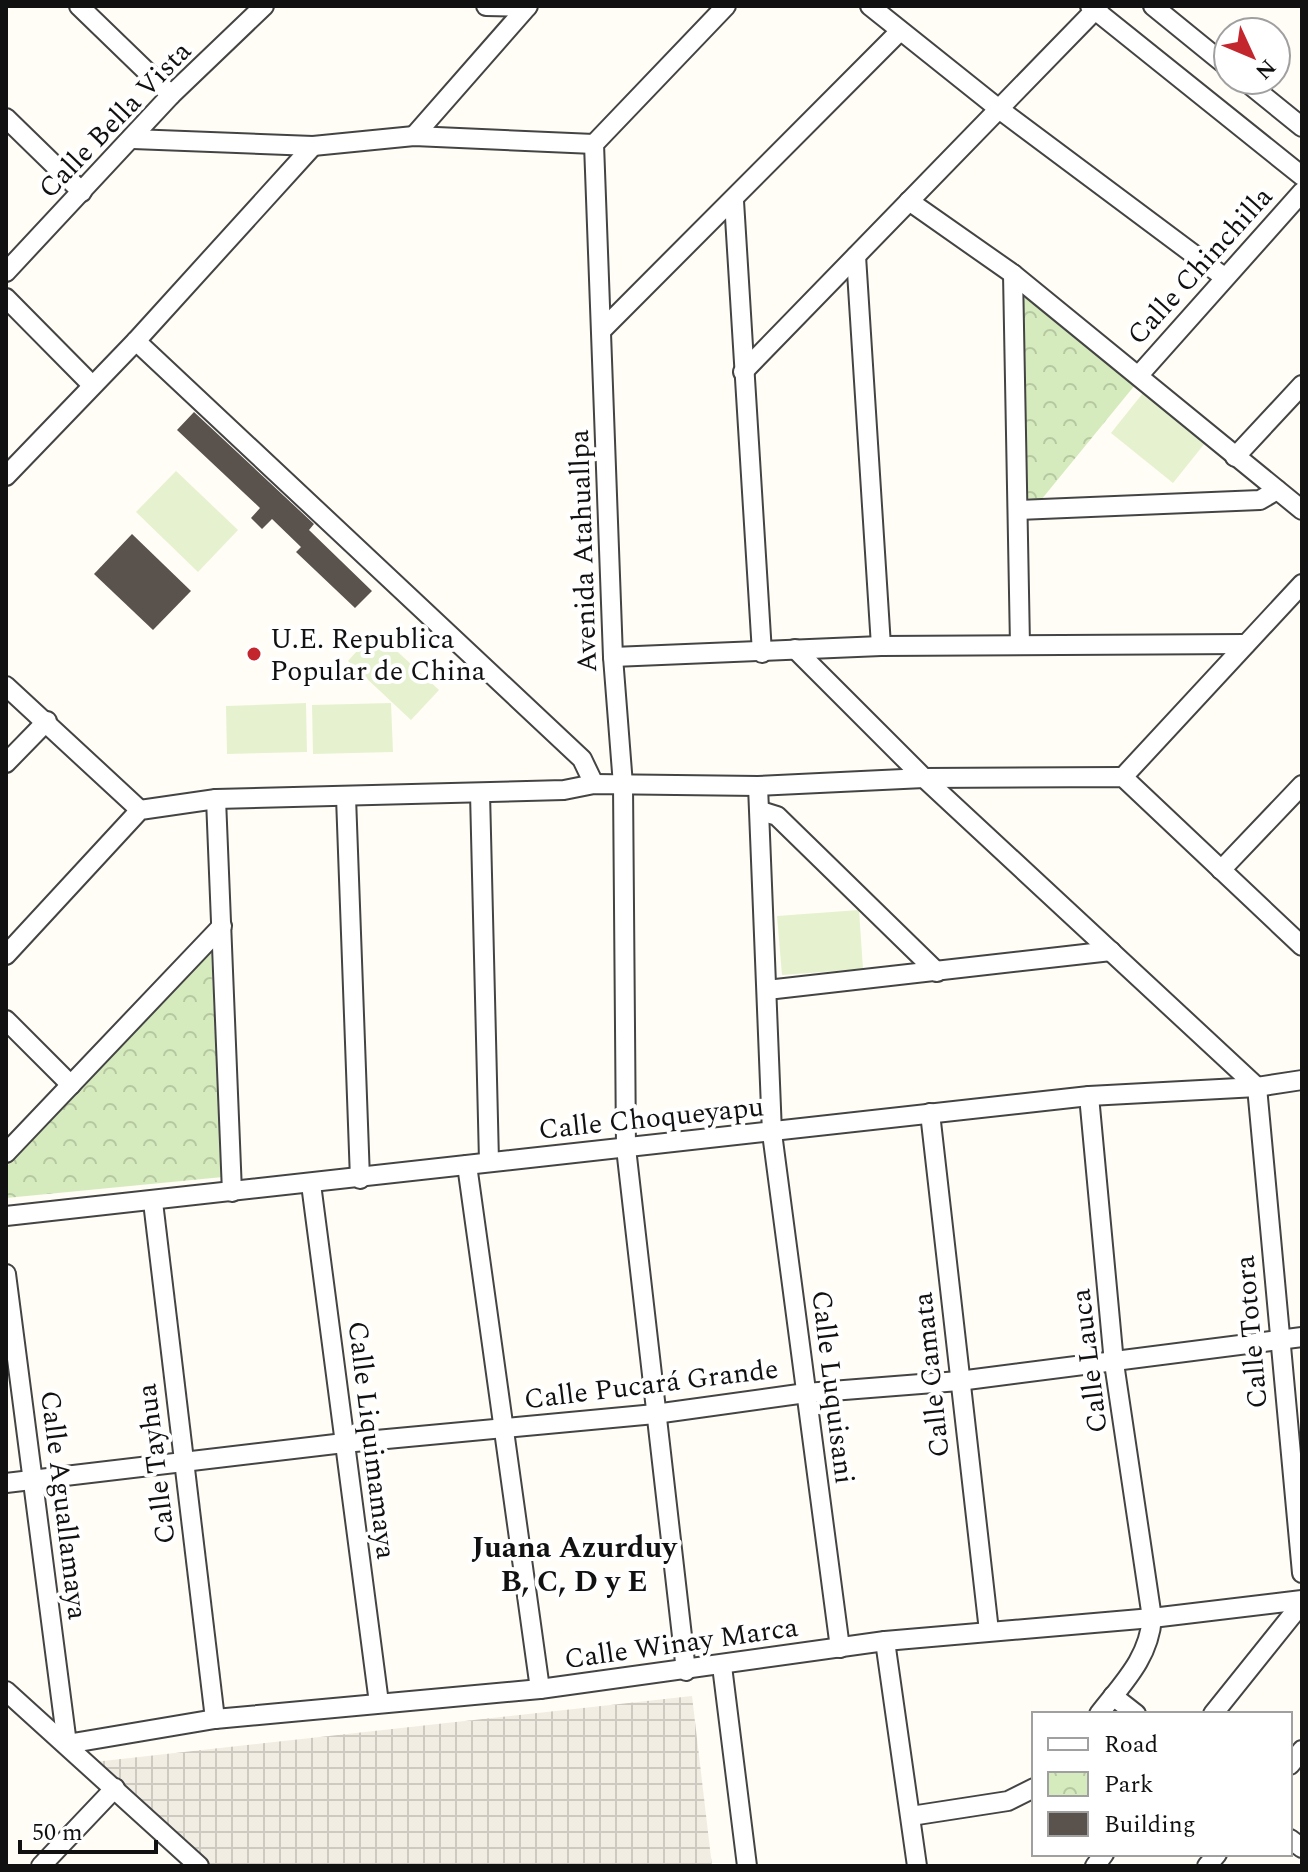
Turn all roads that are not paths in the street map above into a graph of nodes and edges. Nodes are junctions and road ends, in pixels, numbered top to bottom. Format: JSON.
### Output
{"nodes":[{"id":1,"x":79,"y":6,"type":"edge"},
{"id":2,"x":264,"y":6,"type":"edge"},
{"id":3,"x":486,"y":6,"type":"edge"},
{"id":4,"x":726,"y":6,"type":"edge"},
{"id":5,"x":870,"y":6,"type":"edge"},
{"id":6,"x":1153,"y":6,"type":"edge"},
{"id":7,"x":527,"y":7,"type":"edge"},
{"id":8,"x":1095,"y":7,"type":"edge"},
{"id":9,"x":900,"y":31,"type":"junction"},
{"id":10,"x":1212,"y":54,"type":"edge"},
{"id":11,"x":171,"y":95,"type":"junction"},
{"id":12,"x":1264,"y":96,"type":"edge"},
{"id":13,"x":999,"y":109,"type":"junction"},
{"id":14,"x":6,"y":118,"type":"edge"},
{"id":15,"x":1302,"y":127,"type":"edge"},
{"id":16,"x":414,"y":136,"type":"junction"},
{"id":17,"x":133,"y":139,"type":"junction"},
{"id":18,"x":594,"y":144,"type":"junction"},
{"id":19,"x":313,"y":146,"type":"junction"},
{"id":20,"x":1302,"y":176,"type":"edge"},
{"id":21,"x":82,"y":192,"type":"junction"},
{"id":22,"x":1302,"y":192,"type":"edge"},
{"id":23,"x":734,"y":201,"type":"junction"},
{"id":24,"x":909,"y":201,"type":"junction"},
{"id":25,"x":856,"y":256,"type":"junction"},
{"id":26,"x":6,"y":272,"type":"edge"},
{"id":27,"x":1013,"y":274,"type":"junction"},
{"id":28,"x":1224,"y":277,"type":"junction"},
{"id":29,"x":6,"y":298,"type":"edge"},
{"id":30,"x":603,"y":329,"type":"junction"},
{"id":31,"x":136,"y":341,"type":"junction"},
{"id":32,"x":743,"y":372,"type":"junction"},
{"id":33,"x":1139,"y":375,"type":"junction"},
{"id":34,"x":92,"y":385,"type":"junction"},
{"id":35,"x":1302,"y":385,"type":"edge"},
{"id":36,"x":1235,"y":457,"type":"junction"},
{"id":37,"x":6,"y":476,"type":"edge"},
{"id":38,"x":1277,"y":490,"type":"junction"},
{"id":39,"x":1018,"y":510,"type":"junction"},
{"id":40,"x":1302,"y":510,"type":"edge"},
{"id":41,"x":1302,"y":584,"type":"edge"},
{"id":42,"x":1246,"y":644,"type":"junction"},
{"id":43,"x":1020,"y":645,"type":"junction"},
{"id":44,"x":881,"y":646,"type":"junction"},
{"id":45,"x":795,"y":649,"type":"junction"},
{"id":46,"x":762,"y":653,"type":"junction"},
{"id":47,"x":613,"y":657,"type":"junction"},
{"id":48,"x":6,"y":686,"type":"edge"},
{"id":49,"x":47,"y":721,"type":"junction"},
{"id":50,"x":6,"y":763,"type":"edge"},
{"id":51,"x":1123,"y":777,"type":"junction"},
{"id":52,"x":924,"y":778,"type":"junction"},
{"id":53,"x":594,"y":784,"type":"junction"},
{"id":54,"x":623,"y":785,"type":"junction"},
{"id":55,"x":1302,"y":785,"type":"edge"},
{"id":56,"x":758,"y":786,"type":"junction"},
{"id":57,"x":480,"y":793,"type":"junction"},
{"id":58,"x":346,"y":797,"type":"junction"},
{"id":59,"x":216,"y":799,"type":"junction"},
{"id":60,"x":140,"y":810,"type":"junction"},
{"id":61,"x":761,"y":811,"type":"junction"},
{"id":62,"x":1221,"y":870,"type":"junction"},
{"id":63,"x":222,"y":926,"type":"junction"},
{"id":64,"x":1300,"y":942,"type":"edge"},
{"id":65,"x":1111,"y":951,"type":"junction"},
{"id":66,"x":6,"y":955,"type":"edge"},
{"id":67,"x":937,"y":972,"type":"junction"},
{"id":68,"x":767,"y":990,"type":"junction"},
{"id":69,"x":6,"y":1020,"type":"edge"},
{"id":70,"x":1302,"y":1080,"type":"edge"},
{"id":71,"x":71,"y":1085,"type":"junction"},
{"id":72,"x":1257,"y":1087,"type":"junction"},
{"id":73,"x":1089,"y":1096,"type":"junction"},
{"id":74,"x":930,"y":1113,"type":"junction"},
{"id":75,"x":772,"y":1133,"type":"junction"},
{"id":76,"x":626,"y":1148,"type":"junction"},
{"id":77,"x":6,"y":1153,"type":"edge"},
{"id":78,"x":489,"y":1161,"type":"junction"},
{"id":79,"x":467,"y":1165,"type":"junction"},
{"id":80,"x":360,"y":1179,"type":"junction"},
{"id":81,"x":311,"y":1184,"type":"junction"},
{"id":82,"x":232,"y":1192,"type":"junction"},
{"id":83,"x":153,"y":1202,"type":"junction"},
{"id":84,"x":6,"y":1216,"type":"edge"},
{"id":85,"x":6,"y":1274,"type":"edge"},
{"id":86,"x":1302,"y":1337,"type":"edge"},
{"id":87,"x":1279,"y":1340,"type":"junction"},
{"id":88,"x":1114,"y":1363,"type":"junction"},
{"id":89,"x":959,"y":1381,"type":"junction"},
{"id":90,"x":806,"y":1393,"type":"junction"},
{"id":91,"x":655,"y":1414,"type":"junction"},
{"id":92,"x":504,"y":1427,"type":"junction"},
{"id":93,"x":344,"y":1443,"type":"junction"},
{"id":94,"x":182,"y":1461,"type":"junction"},
{"id":95,"x":35,"y":1480,"type":"junction"},
{"id":96,"x":6,"y":1483,"type":"edge"},
{"id":97,"x":1302,"y":1573,"type":"edge"},
{"id":98,"x":1302,"y":1601,"type":"edge"},
{"id":99,"x":1152,"y":1618,"type":"junction"},
{"id":100,"x":989,"y":1631,"type":"junction"},
{"id":101,"x":885,"y":1641,"type":"junction"},
{"id":102,"x":840,"y":1648,"type":"junction"},
{"id":103,"x":722,"y":1666,"type":"junction"},
{"id":104,"x":686,"y":1671,"type":"junction"},
{"id":105,"x":540,"y":1689,"type":"junction"},
{"id":106,"x":6,"y":1691,"type":"edge"},
{"id":107,"x":1113,"y":1696,"type":"junction"},
{"id":108,"x":379,"y":1703,"type":"junction"},
{"id":109,"x":1101,"y":1712,"type":"edge"},
{"id":110,"x":1133,"y":1712,"type":"edge"},
{"id":111,"x":1215,"y":1712,"type":"edge"},
{"id":112,"x":215,"y":1719,"type":"junction"},
{"id":113,"x":67,"y":1744,"type":"junction"},
{"id":114,"x":115,"y":1788,"type":"junction"},
{"id":115,"x":1032,"y":1789,"type":"edge"},
{"id":116,"x":911,"y":1816,"type":"junction"},
{"id":117,"x":41,"y":1866,"type":"edge"},
{"id":118,"x":199,"y":1866,"type":"edge"},
{"id":119,"x":747,"y":1866,"type":"edge"},
{"id":120,"x":917,"y":1866,"type":"edge"}],
"edges":[{"from":1,"to":11,"type":"street"},
{"from":2,"to":11,"type":"street","name":"Calle Bella Vista"},
{"from":3,"to":7,"type":"street"},
{"from":4,"to":18,"type":"street"},
{"from":5,"to":9,"type":"street"},
{"from":6,"to":10,"type":"street"},
{"from":7,"to":16,"type":"street"},
{"from":8,"to":13,"type":"street"},
{"from":8,"to":20,"type":"street"},
{"from":9,"to":13,"type":"street"},
{"from":9,"to":23,"type":"street"},
{"from":11,"to":17,"type":"street","name":"Calle Bella Vista"},
{"from":12,"to":15,"type":"street"},
{"from":13,"to":24,"type":"street"},
{"from":13,"to":28,"type":"street"},
{"from":14,"to":21,"type":"street"},
{"from":16,"to":18,"type":"street"},
{"from":16,"to":19,"type":"street"},
{"from":17,"to":19,"type":"street"},
{"from":17,"to":21,"type":"street","name":"Calle Bella Vista"},
{"from":18,"to":30,"type":"street","name":"Avenida Atahuallpa"},
{"from":19,"to":31,"type":"street"},
{"from":21,"to":26,"type":"street","name":"Calle Bella Vista"},
{"from":22,"to":28,"type":"street","name":"Calle Chinchilla"},
{"from":23,"to":30,"type":"street"},
{"from":23,"to":32,"type":"street"},
{"from":24,"to":25,"type":"street"},
{"from":24,"to":27,"type":"street"},
{"from":25,"to":32,"type":"street"},
{"from":25,"to":44,"type":"street"},
{"from":27,"to":33,"type":"street"},
{"from":27,"to":39,"type":"street"},
{"from":28,"to":33,"type":"street","name":"Calle Chinchilla"},
{"from":29,"to":34,"type":"street"},
{"from":30,"to":47,"type":"street","name":"Avenida Atahuallpa"},
{"from":31,"to":34,"type":"street"},
{"from":31,"to":53,"type":"street"},
{"from":32,"to":46,"type":"street"},
{"from":33,"to":36,"type":"street"},
{"from":34,"to":37,"type":"street"},
{"from":35,"to":36,"type":"street"},
{"from":36,"to":38,"type":"street"},
{"from":38,"to":39,"type":"street"},
{"from":38,"to":40,"type":"street"},
{"from":39,"to":43,"type":"street"},
{"from":41,"to":42,"type":"street"},
{"from":42,"to":43,"type":"street"},
{"from":42,"to":51,"type":"street"},
{"from":43,"to":44,"type":"street"},
{"from":44,"to":45,"type":"street"},
{"from":45,"to":46,"type":"street"},
{"from":45,"to":52,"type":"street"},
{"from":46,"to":47,"type":"street"},
{"from":47,"to":54,"type":"street","name":"Avenida Atahuallpa"},
{"from":48,"to":49,"type":"street"},
{"from":49,"to":50,"type":"street"},
{"from":49,"to":60,"type":"street"},
{"from":51,"to":52,"type":"street"},
{"from":51,"to":62,"type":"street"},
{"from":52,"to":56,"type":"street"},
{"from":52,"to":65,"type":"street"},
{"from":53,"to":54,"type":"street"},
{"from":53,"to":57,"type":"street"},
{"from":54,"to":56,"type":"street"},
{"from":54,"to":76,"type":"street","name":"Avenida Atahuallpa"},
{"from":55,"to":62,"type":"street"},
{"from":56,"to":61,"type":"street","name":"Calle Luquisani"},
{"from":57,"to":58,"type":"street"},
{"from":57,"to":78,"type":"street"},
{"from":58,"to":59,"type":"street"},
{"from":58,"to":80,"type":"street"},
{"from":59,"to":60,"type":"street"},
{"from":59,"to":63,"type":"street"},
{"from":60,"to":66,"type":"street"},
{"from":61,"to":67,"type":"street"},
{"from":61,"to":68,"type":"street","name":"Calle Luquisani"},
{"from":62,"to":64,"type":"street"},
{"from":63,"to":71,"type":"street"},
{"from":63,"to":82,"type":"street"},
{"from":65,"to":67,"type":"street"},
{"from":65,"to":72,"type":"street"},
{"from":67,"to":68,"type":"street"},
{"from":68,"to":75,"type":"street","name":"Calle Luquisani"},
{"from":69,"to":71,"type":"street"},
{"from":70,"to":72,"type":"street","name":"Calle Choqueyapu"},
{"from":71,"to":77,"type":"street"},
{"from":72,"to":73,"type":"street","name":"Calle Choqueyapu"},
{"from":72,"to":87,"type":"street","name":"Calle Totora"},
{"from":73,"to":74,"type":"street","name":"Calle Choqueyapu"},
{"from":73,"to":88,"type":"street","name":"Calle Lauca"},
{"from":74,"to":75,"type":"street","name":"Calle Choqueyapu"},
{"from":74,"to":89,"type":"street","name":"Calle Camata"},
{"from":75,"to":76,"type":"street","name":"Calle Choqueyapu"},
{"from":75,"to":90,"type":"street","name":"Calle Luquisani"},
{"from":76,"to":78,"type":"street","name":"Calle Choqueyapu"},
{"from":76,"to":91,"type":"street","name":"Avenida Atahuallpa"},
{"from":78,"to":79,"type":"street","name":"Calle Choqueyapu"},
{"from":79,"to":80,"type":"street","name":"Calle Choqueyapu"},
{"from":79,"to":92,"type":"street"},
{"from":80,"to":81,"type":"street","name":"Calle Choqueyapu"},
{"from":81,"to":82,"type":"street","name":"Calle Choqueyapu"},
{"from":81,"to":93,"type":"street","name":"Calle Liquimamaya"},
{"from":82,"to":83,"type":"street","name":"Calle Choqueyapu"},
{"from":83,"to":84,"type":"street","name":"Calle Choqueyapu"},
{"from":83,"to":94,"type":"street","name":"Calle Tayhua"},
{"from":85,"to":95,"type":"street","name":"Calle Aguallamaya"},
{"from":86,"to":87,"type":"street","name":"Calle Pucará Grande"},
{"from":87,"to":88,"type":"street","name":"Calle Pucará Grande"},
{"from":87,"to":97,"type":"street","name":"Calle Totora"},
{"from":88,"to":89,"type":"street","name":"Calle Pucará Grande"},
{"from":88,"to":99,"type":"street","name":"Calle Lauca"},
{"from":89,"to":90,"type":"street","name":"Calle Pucará Grande"},
{"from":89,"to":100,"type":"street","name":"Calle Camata"},
{"from":90,"to":91,"type":"street","name":"Calle Pucará Grande"},
{"from":90,"to":102,"type":"street","name":"Calle Luquisani"},
{"from":91,"to":92,"type":"street","name":"Calle Pucará Grande"},
{"from":91,"to":104,"type":"street","name":"Avenida Atahuallpa"},
{"from":92,"to":93,"type":"street","name":"Calle Pucará Grande"},
{"from":92,"to":105,"type":"street"},
{"from":93,"to":94,"type":"street","name":"Calle Pucará Grande"},
{"from":93,"to":108,"type":"street","name":"Calle Liquimamaya"},
{"from":94,"to":95,"type":"street","name":"Calle Pucará Grande"},
{"from":94,"to":112,"type":"street","name":"Calle Tayhua"},
{"from":95,"to":96,"type":"street","name":"Calle Pucará Grande"},
{"from":95,"to":113,"type":"street","name":"Calle Aguallamaya"},
{"from":98,"to":99,"type":"street","name":"Calle Winay Marca"},
{"from":98,"to":111,"type":"street"},
{"from":99,"to":100,"type":"street","name":"Calle Winay Marca"},
{"from":99,"to":107,"type":"street"},
{"from":100,"to":101,"type":"street","name":"Calle Winay Marca"},
{"from":101,"to":102,"type":"street","name":"Calle Winay Marca"},
{"from":101,"to":116,"type":"street"},
{"from":102,"to":103,"type":"street","name":"Calle Winay Marca"},
{"from":103,"to":104,"type":"street","name":"Calle Winay Marca"},
{"from":103,"to":119,"type":"street"},
{"from":104,"to":105,"type":"street","name":"Calle Winay Marca"},
{"from":105,"to":108,"type":"street","name":"Calle Winay Marca"},
{"from":106,"to":113,"type":"street"},
{"from":107,"to":109,"type":"street"},
{"from":107,"to":110,"type":"street"},
{"from":108,"to":112,"type":"street","name":"Calle Winay Marca"},
{"from":112,"to":113,"type":"street","name":"Calle Winay Marca"},
{"from":113,"to":114,"type":"street"},
{"from":114,"to":117,"type":"street"},
{"from":114,"to":118,"type":"street"},
{"from":115,"to":116,"type":"street"},
{"from":116,"to":120,"type":"street"}]}
